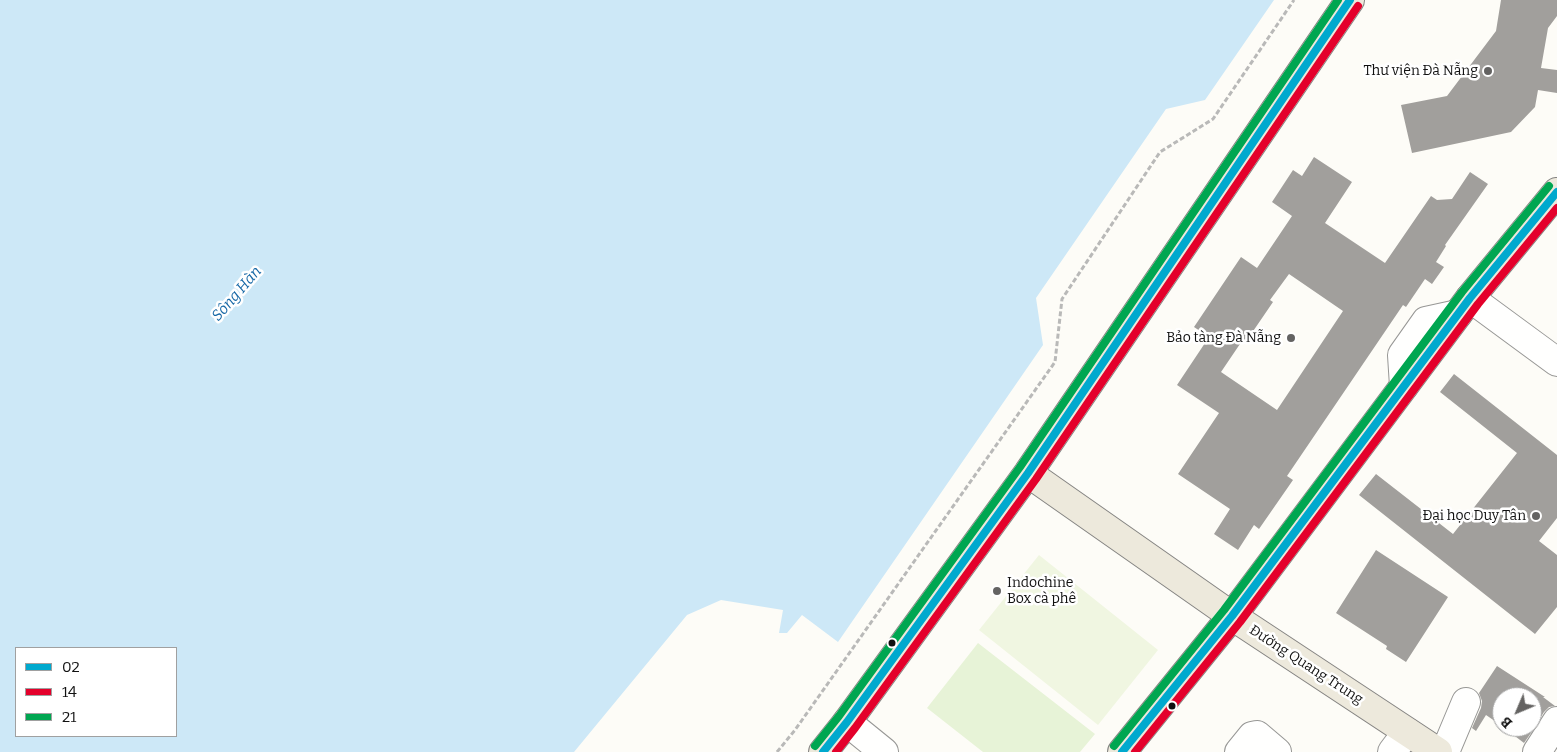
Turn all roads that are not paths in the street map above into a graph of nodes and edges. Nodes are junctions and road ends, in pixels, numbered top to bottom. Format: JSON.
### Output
{"nodes":[{"id":1,"x":1350,"y":0,"type":"edge"},
{"id":2,"x":1557,"y":192,"type":"edge"},
{"id":3,"x":1464,"y":306,"type":"junction"},
{"id":4,"x":1557,"y":362,"type":"edge"},
{"id":5,"x":1028,"y":473,"type":"junction"},
{"id":6,"x":1232,"y":616,"type":"junction"},
{"id":7,"x":1466,"y":702,"type":"dead end"},
{"id":8,"x":847,"y":722,"type":"junction"},
{"id":9,"x":1557,"y":722,"type":"edge"},
{"id":10,"x":1399,"y":742,"type":"edge"},
{"id":11,"x":823,"y":752,"type":"edge"},
{"id":12,"x":884,"y":752,"type":"edge"},
{"id":13,"x":1122,"y":752,"type":"edge"},
{"id":14,"x":1239,"y":752,"type":"edge"},
{"id":15,"x":1277,"y":752,"type":"edge"},
{"id":16,"x":1438,"y":752,"type":"edge"},
{"id":17,"x":1445,"y":752,"type":"edge"},
{"id":18,"x":1537,"y":752,"type":"edge"}],
"edges":[{"from":1,"to":5,"type":"main road"},
{"from":2,"to":3,"type":"main road"},
{"from":3,"to":4,"type":"street"},
{"from":3,"to":6,"type":"main road"},
{"from":5,"to":6,"type":"main road","name":"Đường Quang Trung"},
{"from":5,"to":8,"type":"main road"},
{"from":6,"to":10,"type":"main road","name":"Đường Quang Trung"},
{"from":6,"to":13,"type":"main road"},
{"from":7,"to":17,"type":"street"},
{"from":8,"to":11,"type":"main road"},
{"from":8,"to":12,"type":"street"},
{"from":9,"to":18,"type":"street"},
{"from":10,"to":16,"type":"main road","name":"Đường Quang Trung"},
{"from":14,"to":15,"type":"street"}]}
